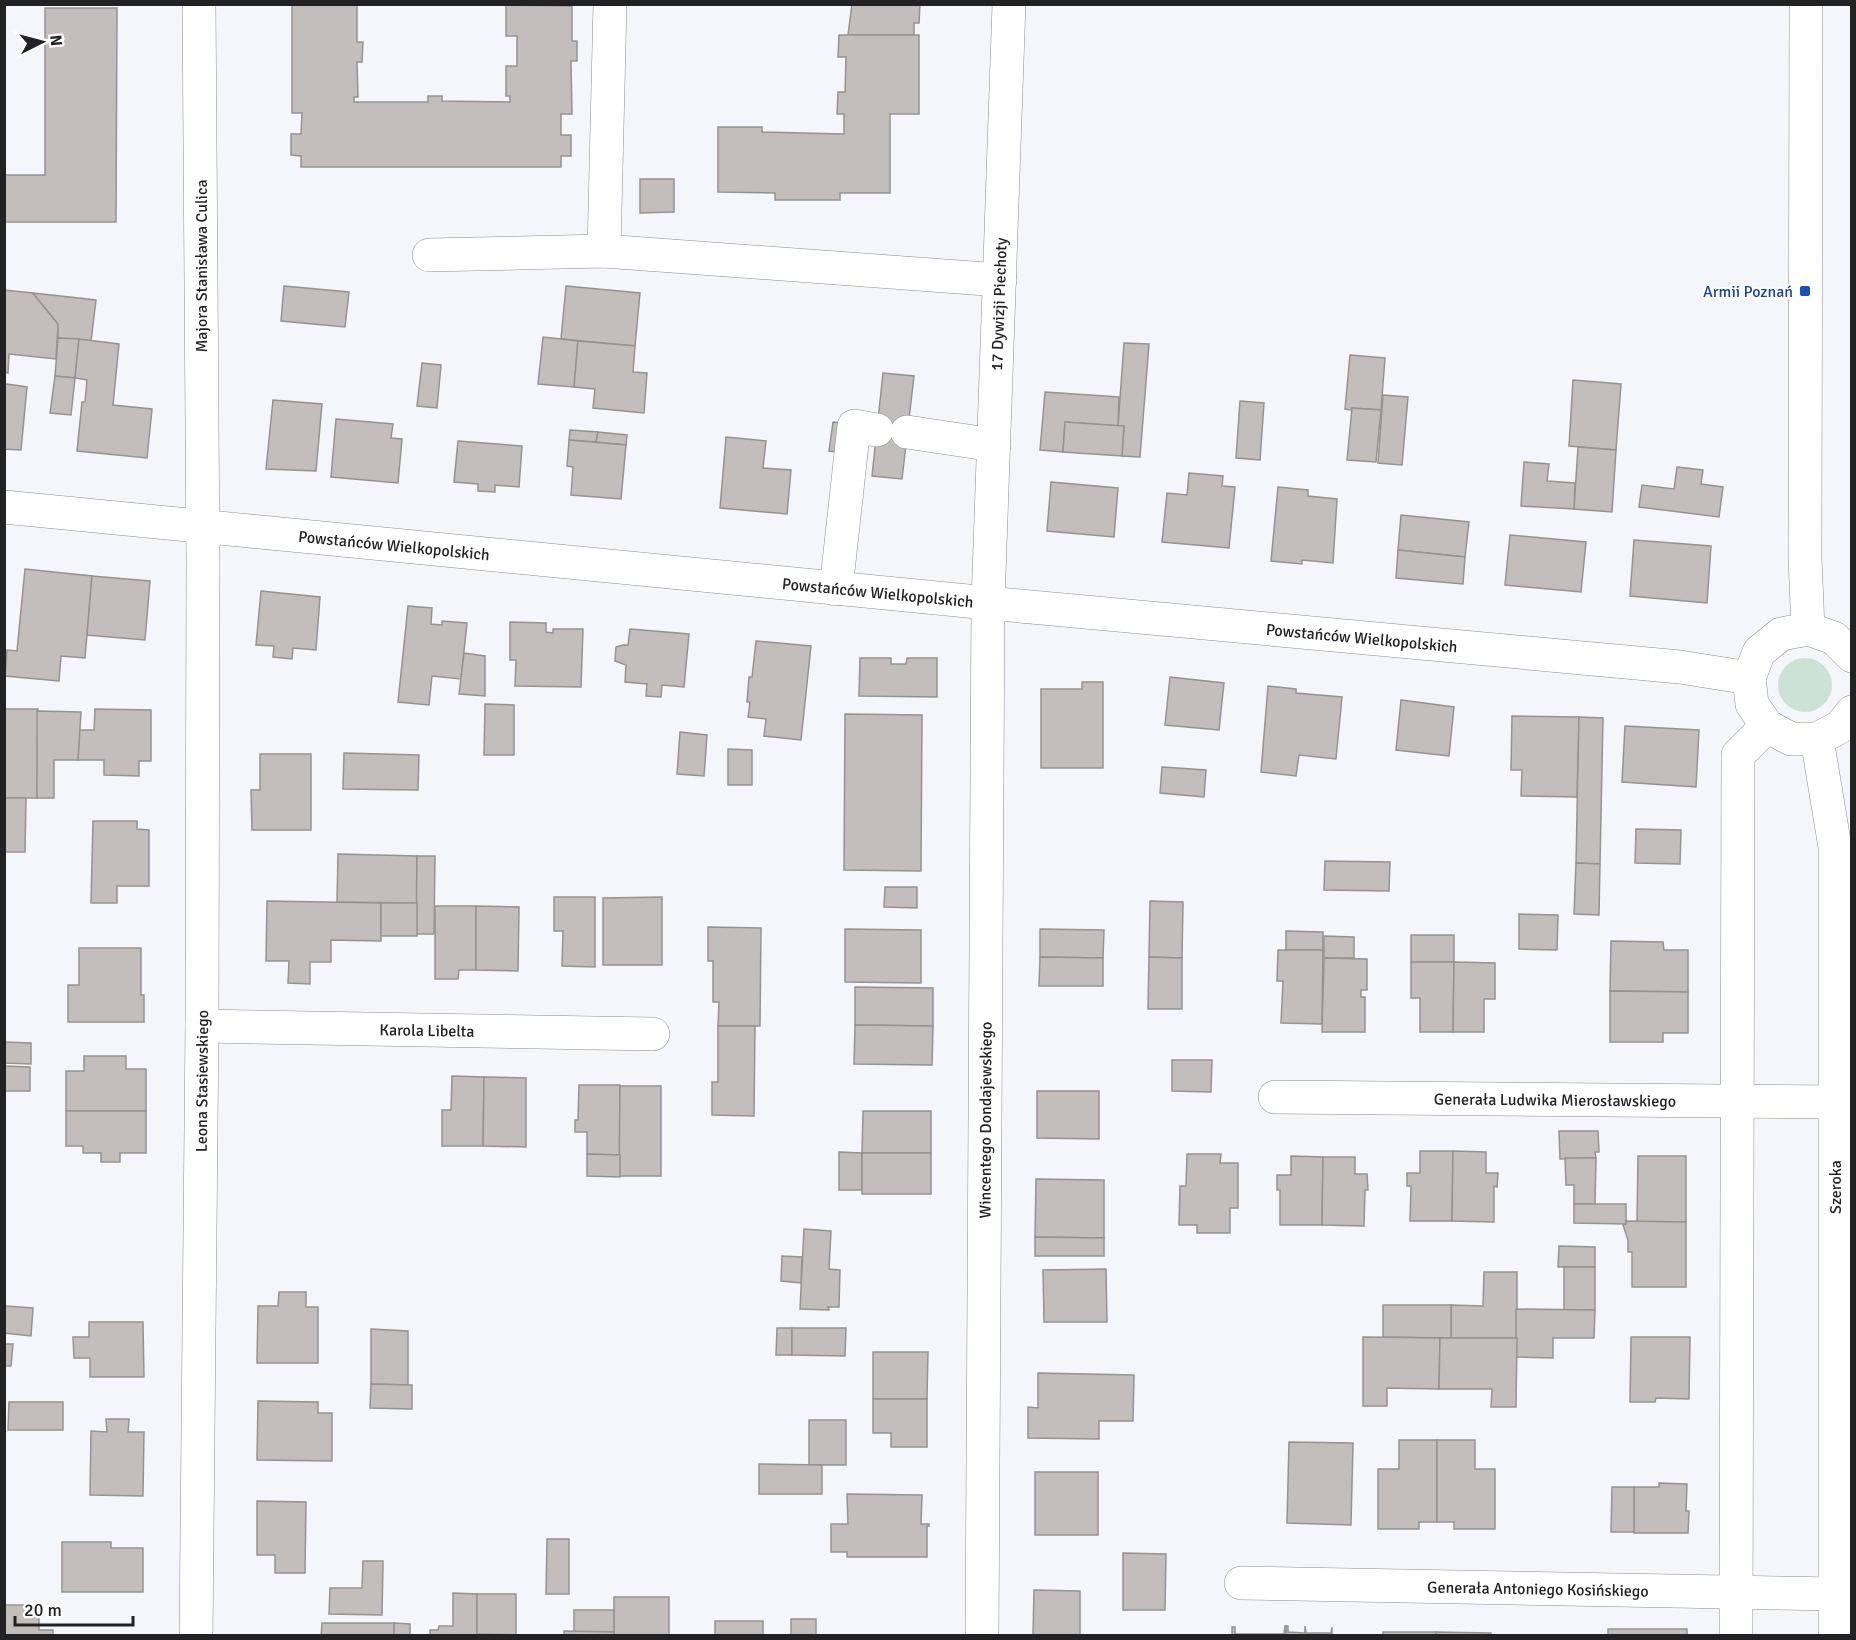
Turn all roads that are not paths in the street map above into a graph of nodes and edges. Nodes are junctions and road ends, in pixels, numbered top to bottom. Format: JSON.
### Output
{"nodes":[{"id":1,"x":199,"y":4,"type":"edge"},
{"id":2,"x":610,"y":4,"type":"edge"},
{"id":3,"x":1009,"y":4,"type":"edge"},
{"id":4,"x":1806,"y":4,"type":"edge"},
{"id":5,"x":604,"y":250,"type":"junction"},
{"id":6,"x":429,"y":255,"type":"dead end"},
{"id":7,"x":1000,"y":280,"type":"junction"},
{"id":8,"x":994,"y":445,"type":"junction"},
{"id":9,"x":4,"y":507,"type":"edge"},
{"id":10,"x":202,"y":527,"type":"junction"},
{"id":11,"x":836,"y":589,"type":"junction"},
{"id":12,"x":988,"y":603,"type":"junction"},
{"id":13,"x":1808,"y":629,"type":"junction"},
{"id":14,"x":1851,"y":656,"type":"edge"},
{"id":15,"x":1749,"y":678,"type":"junction"},
{"id":16,"x":1851,"y":712,"type":"edge"},
{"id":17,"x":1767,"y":726,"type":"junction"},
{"id":18,"x":1817,"y":739,"type":"junction"},
{"id":19,"x":202,"y":1026,"type":"junction"},
{"id":20,"x":653,"y":1034,"type":"dead end"},
{"id":21,"x":1275,"y":1097,"type":"dead end"},
{"id":22,"x":1738,"y":1101,"type":"junction"},
{"id":23,"x":1835,"y":1102,"type":"junction"},
{"id":24,"x":1241,"y":1583,"type":"dead end"},
{"id":25,"x":1736,"y":1592,"type":"junction"},
{"id":26,"x":1835,"y":1594,"type":"junction"},
{"id":27,"x":1841,"y":1633,"type":"edge"},
{"id":28,"x":196,"y":1635,"type":"edge"},
{"id":29,"x":981,"y":1635,"type":"edge"},
{"id":30,"x":1736,"y":1635,"type":"edge"}],
"edges":[{"from":1,"to":10,"type":"street","name":"Majora Stanisława Culica"},
{"from":2,"to":5,"type":"street"},
{"from":3,"to":7,"type":"street","name":"17 Dywizji Piechoty"},
{"from":4,"to":13,"type":"street"},
{"from":5,"to":6,"type":"street"},
{"from":5,"to":7,"type":"street"},
{"from":7,"to":8,"type":"street","name":"17 Dywizji Piechoty"},
{"from":8,"to":11,"type":"street"},
{"from":8,"to":12,"type":"street","name":"17 Dywizji Piechoty"},
{"from":9,"to":10,"type":"street","name":"Powstańców Wielkopolskich"},
{"from":10,"to":11,"type":"street","name":"Powstańców Wielkopolskich"},
{"from":10,"to":19,"type":"street","name":"Leona Stasiewskiego"},
{"from":11,"to":12,"type":"street","name":"Powstańców Wielkopolskich"},
{"from":12,"to":15,"type":"street","name":"Powstańców Wielkopolskich"},
{"from":12,"to":29,"type":"street","name":"Wincentego Dondajewskiego"},
{"from":13,"to":14,"type":"street"},
{"from":13,"to":15,"type":"street"},
{"from":15,"to":17,"type":"street"},
{"from":16,"to":18,"type":"street"},
{"from":17,"to":18,"type":"street"},
{"from":17,"to":22,"type":"street"},
{"from":18,"to":23,"type":"street","name":"Szeroka"},
{"from":19,"to":20,"type":"street","name":"Karola Libelta"},
{"from":19,"to":28,"type":"street","name":"Leona Stasiewskiego"},
{"from":21,"to":22,"type":"street","name":"Generała Ludwika Mierosławskiego"},
{"from":22,"to":23,"type":"street","name":"Generała Ludwika Mierosławskiego"},
{"from":22,"to":25,"type":"street"},
{"from":23,"to":26,"type":"street","name":"Szeroka"},
{"from":24,"to":25,"type":"street","name":"Generała Antoniego Kosińskiego"},
{"from":25,"to":26,"type":"street","name":"Generała Antoniego Kosińskiego"},
{"from":25,"to":30,"type":"street"},
{"from":26,"to":27,"type":"street","name":"Szeroka"}]}
